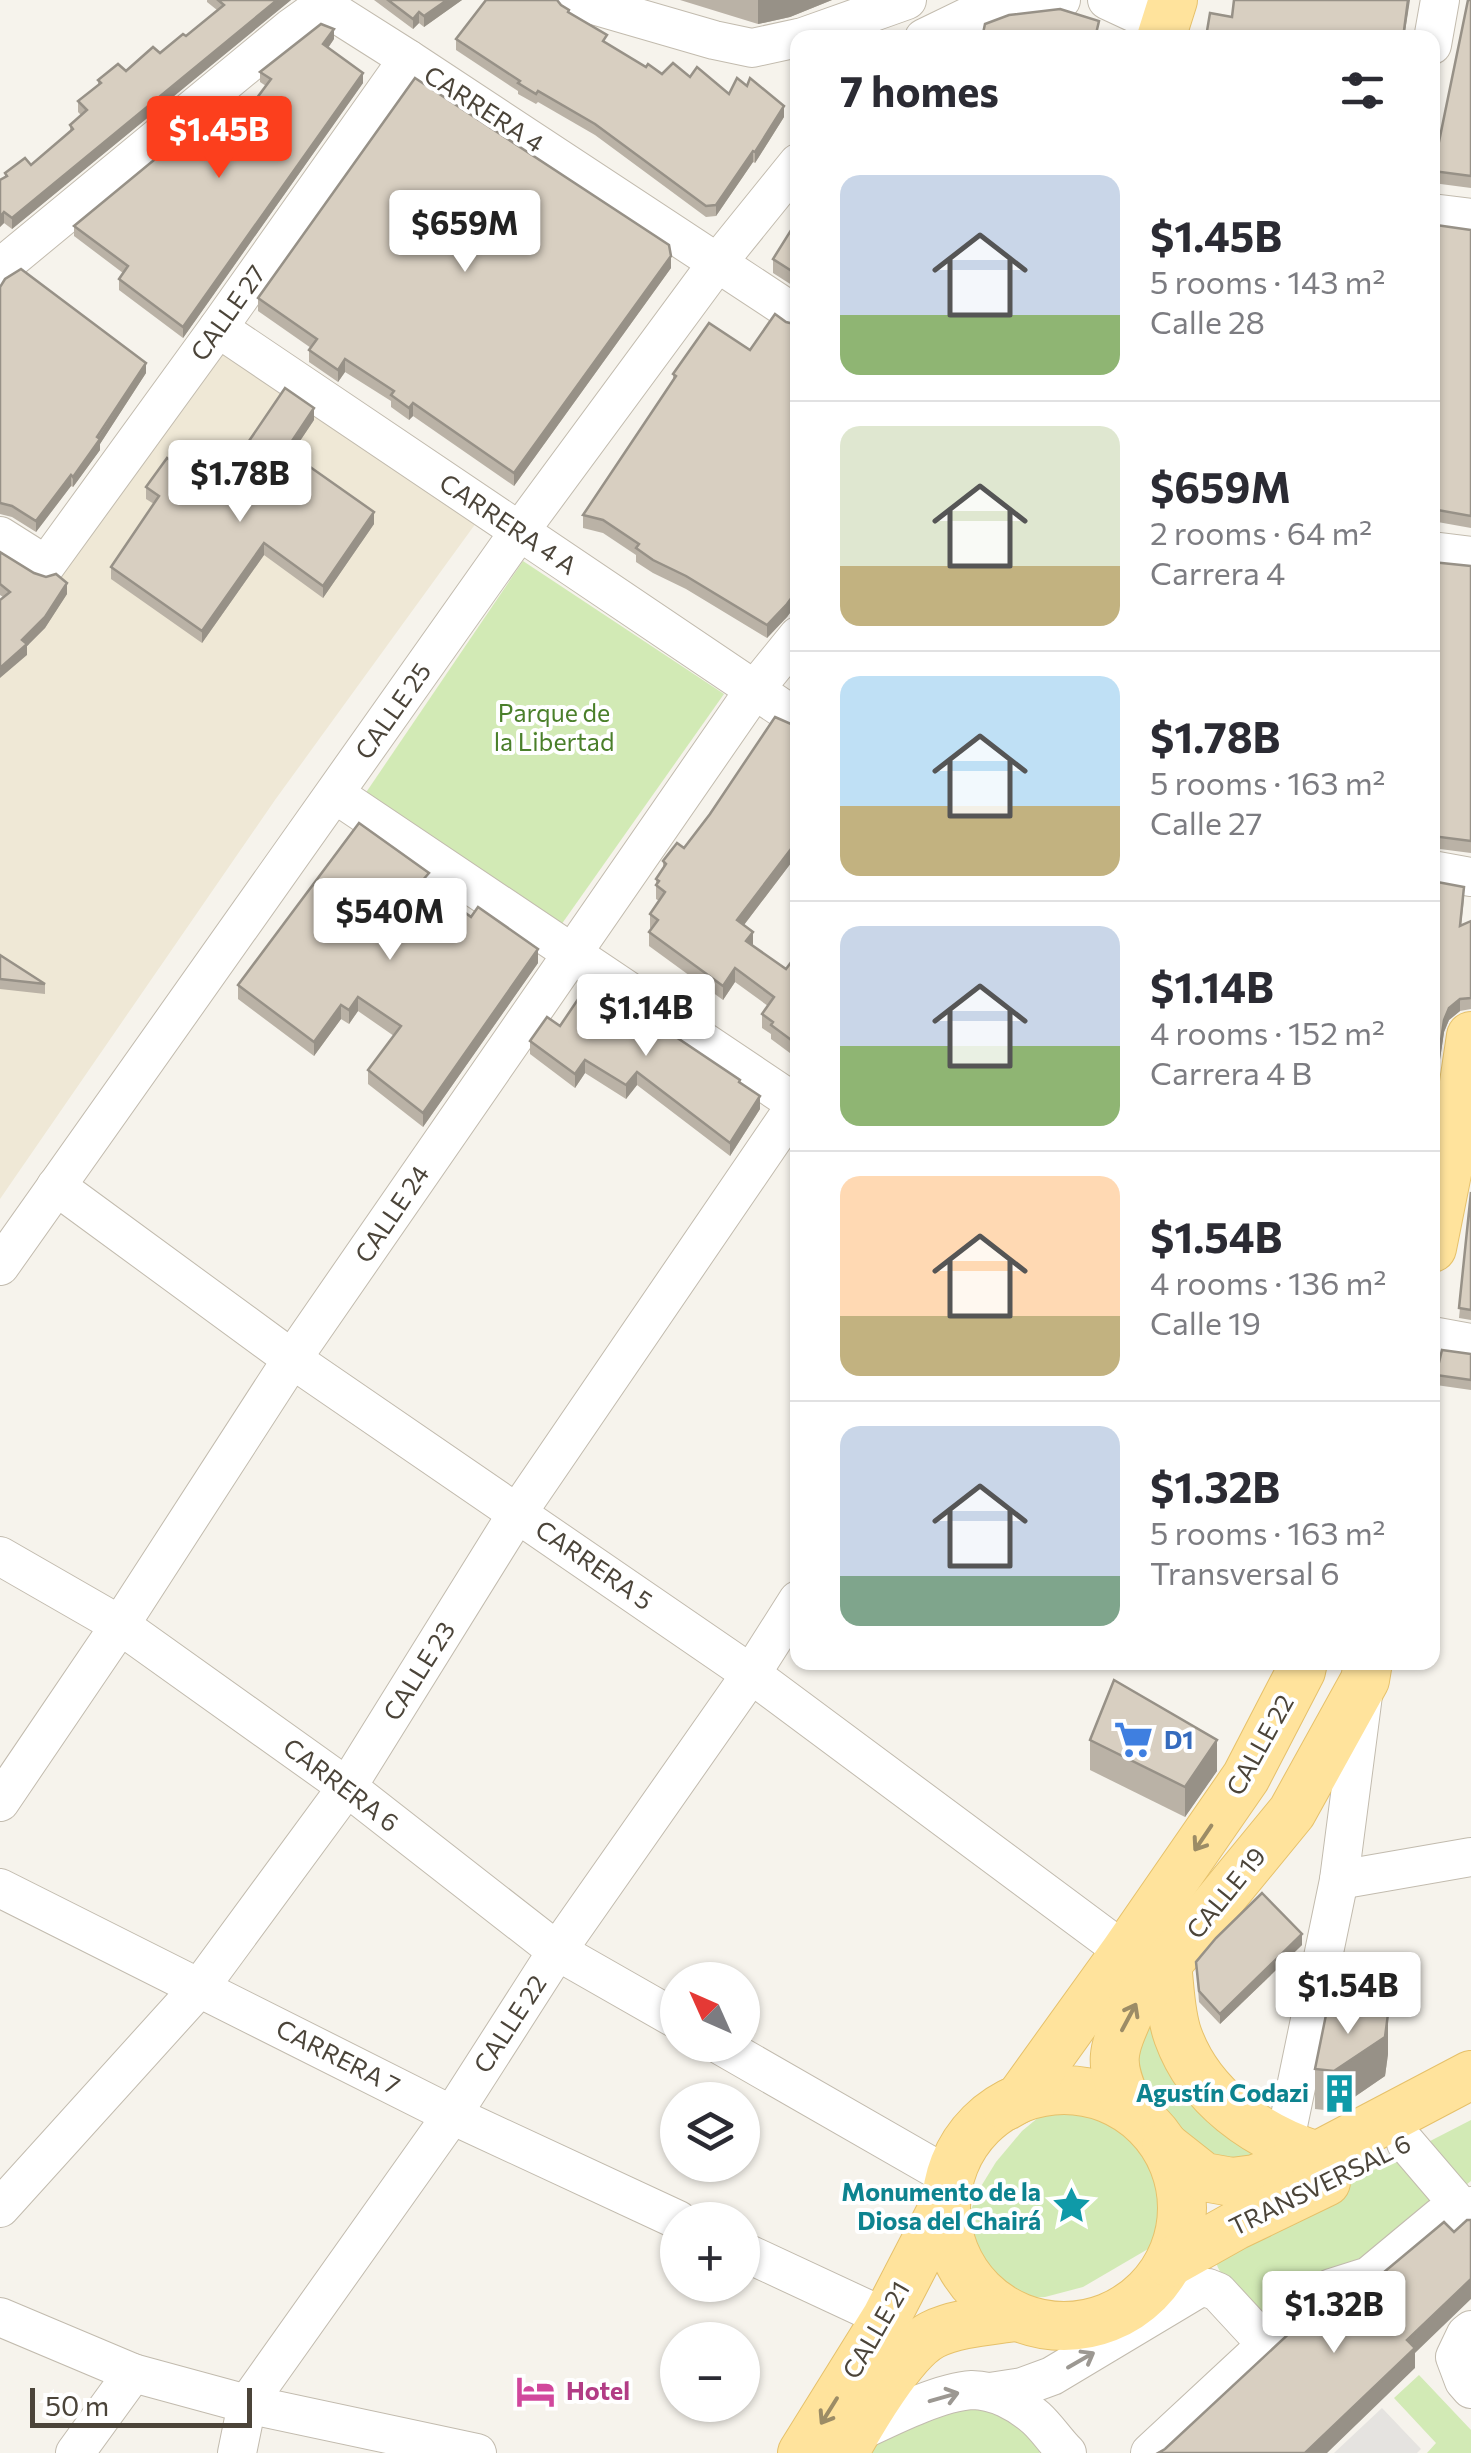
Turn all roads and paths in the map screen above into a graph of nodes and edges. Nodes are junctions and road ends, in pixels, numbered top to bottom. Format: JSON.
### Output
{"nodes":[{"id":1,"x":576,"y":0,"type":"edge"},
{"id":2,"x":907,"y":0,"type":"edge"},
{"id":3,"x":1061,"y":0,"type":"edge"},
{"id":4,"x":1107,"y":0,"type":"edge"},
{"id":5,"x":1440,"y":0,"type":"edge"},
{"id":6,"x":1166,"y":22,"type":"edge"},
{"id":7,"x":822,"y":30,"type":"edge"},
{"id":8,"x":941,"y":30,"type":"edge"},
{"id":9,"x":1435,"y":30,"type":"edge"},
{"id":10,"x":790,"y":40,"type":"edge"},
{"id":11,"x":408,"y":59,"type":"junction"},
{"id":12,"x":790,"y":173,"type":"edge"},
{"id":13,"x":1440,"y":214,"type":"edge"},
{"id":14,"x":1471,"y":218,"type":"edge"},
{"id":15,"x":718,"y":262,"type":"junction"},
{"id":16,"x":0,"y":268,"type":"edge"},
{"id":17,"x":790,"y":311,"type":"edge"},
{"id":18,"x":218,"y":328,"type":"junction"},
{"id":19,"x":519,"y":532,"type":"junction"},
{"id":20,"x":0,"y":536,"type":"edge"},
{"id":21,"x":1440,"y":552,"type":"edge"},
{"id":22,"x":1471,"y":556,"type":"edge"},
{"id":23,"x":790,"y":646,"type":"edge"},
{"id":24,"x":755,"y":690,"type":"junction"},
{"id":25,"x":790,"y":714,"type":"edge"},
{"id":26,"x":334,"y":794,"type":"junction"},
{"id":27,"x":1440,"y":871,"type":"edge"},
{"id":28,"x":1471,"y":877,"type":"edge"},
{"id":29,"x":572,"y":952,"type":"junction"},
{"id":30,"x":1471,"y":1036,"type":"edge"},
{"id":31,"x":790,"y":1099,"type":"edge"},
{"id":32,"x":1455,"y":1103,"type":"edge"},
{"id":33,"x":790,"y":1114,"type":"edge"},
{"id":34,"x":56,"y":1186,"type":"junction"},
{"id":35,"x":1440,"y":1198,"type":"edge"},
{"id":36,"x":0,"y":1266,"type":"edge"},
{"id":37,"x":1440,"y":1338,"type":"edge"},
{"id":38,"x":1471,"y":1344,"type":"edge"},
{"id":39,"x":292,"y":1359,"type":"junction"},
{"id":40,"x":518,"y":1512,"type":"junction"},
{"id":41,"x":0,"y":1556,"type":"edge"},
{"id":42,"x":790,"y":1613,"type":"edge"},
{"id":43,"x":120,"y":1625,"type":"junction"},
{"id":44,"x":1301,"y":1670,"type":"edge"},
{"id":45,"x":1366,"y":1671,"type":"edge"},
{"id":46,"x":751,"y":1674,"type":"junction"},
{"id":47,"x":347,"y":1787,"type":"junction"},
{"id":48,"x":0,"y":1802,"type":"edge"},
{"id":49,"x":1471,"y":1857,"type":"edge"},
{"id":50,"x":1340,"y":1880,"type":"junction"},
{"id":51,"x":0,"y":1888,"type":"edge"},
{"id":52,"x":557,"y":1951,"type":"junction"},
{"id":53,"x":1146,"y":1959,"type":"junction"},
{"id":54,"x":200,"y":1987,"type":"junction"},
{"id":55,"x":660,"y":2010,"type":"edge"},
{"id":56,"x":747,"y":2062,"type":"edge"},
{"id":57,"x":1471,"y":2076,"type":"edge"},
{"id":58,"x":1129,"y":2108,"type":"junction"},
{"id":59,"x":1471,"y":2109,"type":"edge"},
{"id":60,"x":997,"y":2111,"type":"junction"},
{"id":61,"x":452,"y":2115,"type":"junction"},
{"id":62,"x":1406,"y":2143,"type":"junction"},
{"id":63,"x":1166,"y":2147,"type":"junction"},
{"id":64,"x":1300,"y":2151,"type":"junction"},
{"id":65,"x":948,"y":2191,"type":"junction"},
{"id":66,"x":0,"y":2208,"type":"edge"},
{"id":67,"x":660,"y":2212,"type":"edge"},
{"id":68,"x":1469,"y":2213,"type":"edge"},
{"id":69,"x":760,"y":2259,"type":"edge"},
{"id":70,"x":1169,"y":2263,"type":"junction"},
{"id":71,"x":1015,"y":2316,"type":"junction"},
{"id":72,"x":0,"y":2317,"type":"edge"},
{"id":73,"x":886,"y":2318,"type":"junction"},
{"id":74,"x":1471,"y":2330,"type":"edge"},
{"id":75,"x":1267,"y":2345,"type":"junction"},
{"id":76,"x":133,"y":2373,"type":"junction"},
{"id":77,"x":1471,"y":2389,"type":"edge"},
{"id":78,"x":990,"y":2392,"type":"junction"},
{"id":79,"x":247,"y":2404,"type":"junction"},
{"id":80,"x":849,"y":2444,"type":"edge"},
{"id":81,"x":76,"y":2453,"type":"edge"},
{"id":82,"x":237,"y":2453,"type":"edge"},
{"id":83,"x":477,"y":2453,"type":"edge"},
{"id":84,"x":802,"y":2453,"type":"edge"},
{"id":85,"x":1067,"y":2453,"type":"edge"},
{"id":86,"x":1150,"y":2453,"type":"edge"}],
"edges":[{"from":1,"to":10,"type":"street"},
{"from":2,"to":7,"type":"street"},
{"from":3,"to":8,"type":"street"},
{"from":4,"to":6,"type":"street"},
{"from":5,"to":9,"type":"street"},
{"from":11,"to":15,"type":"street","name":"CARRERA 4"},
{"from":11,"to":16,"type":"street","name":"CARRERA 4"},
{"from":11,"to":18,"type":"street","name":"CALLE 27"},
{"from":12,"to":15,"type":"street","name":"CALLE 25"},
{"from":13,"to":14,"type":"street"},
{"from":15,"to":17,"type":"street","name":"CARRERA 4"},
{"from":15,"to":19,"type":"street","name":"CALLE 25"},
{"from":18,"to":19,"type":"street","name":"CARRERA 4 A"},
{"from":18,"to":20,"type":"street","name":"CALLE 27"},
{"from":19,"to":24,"type":"street","name":"CARRERA 4 A"},
{"from":19,"to":26,"type":"street","name":"CALLE 25"},
{"from":21,"to":22,"type":"street"},
{"from":23,"to":24,"type":"street","name":"CALLE 24"},
{"from":24,"to":25,"type":"street","name":"CARRERA 4 A"},
{"from":24,"to":29,"type":"street","name":"CALLE 24"},
{"from":26,"to":29,"type":"street"},
{"from":26,"to":34,"type":"street","name":"CALLE 25"},
{"from":27,"to":28,"type":"street"},
{"from":29,"to":31,"type":"street"},
{"from":29,"to":39,"type":"street","name":"CALLE 24"},
{"from":30,"to":32,"type":"main road"},
{"from":32,"to":35,"type":"main road"},
{"from":33,"to":40,"type":"street","name":"CALLE 23"},
{"from":34,"to":36,"type":"street","name":"CALLE 25"},
{"from":34,"to":39,"type":"street","name":"CARRERA 5"},
{"from":37,"to":38,"type":"street"},
{"from":39,"to":40,"type":"street","name":"CARRERA 5"},
{"from":39,"to":43,"type":"street","name":"CALLE 24"},
{"from":40,"to":46,"type":"street","name":"CARRERA 5"},
{"from":40,"to":47,"type":"street","name":"CALLE 23"},
{"from":41,"to":43,"type":"street","name":"CARRERA 6"},
{"from":42,"to":46,"type":"street","name":"CALLE 22"},
{"from":43,"to":47,"type":"street","name":"CARRERA 6"},
{"from":43,"to":48,"type":"street","name":"CALLE 24"},
{"from":44,"to":53,"type":"main road","name":"CALLE 22","one_way":true},
{"from":45,"to":50,"type":"street","name":"CALLE 19"},
{"from":45,"to":53,"type":"main road","name":"CALLE 19"},
{"from":46,"to":52,"type":"street","name":"CALLE 22"},
{"from":46,"to":53,"type":"street","name":"CARRERA 5"},
{"from":47,"to":52,"type":"street","name":"CARRERA 6"},
{"from":47,"to":54,"type":"street","name":"CALLE 23"},
{"from":49,"to":50,"type":"street"},
{"from":50,"to":64,"type":"street","name":"CALLE 19"},
{"from":51,"to":54,"type":"street","name":"CARRERA 7"},
{"from":52,"to":55,"type":"street","name":"CARRERA 6"},
{"from":52,"to":61,"type":"street","name":"CALLE 22"},
{"from":58,"to":53,"type":"main road","name":"CALLE 19","one_way":true},
{"from":53,"to":60,"type":"main road","name":"CALLE 22"},
{"from":53,"to":64,"type":"main road"},
{"from":54,"to":61,"type":"street","name":"CARRERA 7"},
{"from":54,"to":66,"type":"street","name":"CALLE 23"},
{"from":56,"to":65,"type":"street"},
{"from":57,"to":64,"type":"main road","name":"TRANSVERSAL 6"},
{"from":58,"to":60,"type":"main road","name":"CALLE 21"},
{"from":58,"to":63,"type":"main road","name":"CALLE 21"},
{"from":59,"to":62,"type":"main road","name":"TRANSVERSAL 6"},
{"from":60,"to":65,"type":"main road","name":"CALLE 21"},
{"from":61,"to":67,"type":"street","name":"CARRERA 7"},
{"from":61,"to":79,"type":"street","name":"CALLE 22"},
{"from":62,"to":68,"type":"street"},
{"from":62,"to":70,"type":"main road","name":"TRANSVERSAL 6"},
{"from":63,"to":64,"type":"main road","name":"TRANSVERSAL 6"},
{"from":63,"to":70,"type":"main road","name":"CALLE 21"},
{"from":65,"to":71,"type":"main road","name":"CALLE 21"},
{"from":65,"to":73,"type":"main road","name":"CALLE 21"},
{"from":68,"to":75,"type":"street"},
{"from":69,"to":73,"type":"street"},
{"from":70,"to":71,"type":"main road","name":"CALLE 21"},
{"from":71,"to":80,"type":"main road","name":"CALLE 21"},
{"from":72,"to":76,"type":"street"},
{"from":73,"to":84,"type":"main road","name":"CALLE 21","one_way":true},
{"from":74,"to":77,"type":"street"},
{"from":78,"to":75,"type":"street","one_way":true},
{"from":75,"to":86,"type":"street"},
{"from":76,"to":79,"type":"street"},
{"from":76,"to":81,"type":"street"},
{"from":80,"to":78,"type":"street","one_way":true},
{"from":78,"to":85,"type":"street"},
{"from":79,"to":82,"type":"street","name":"CALLE 22"},
{"from":79,"to":83,"type":"street"}]}
